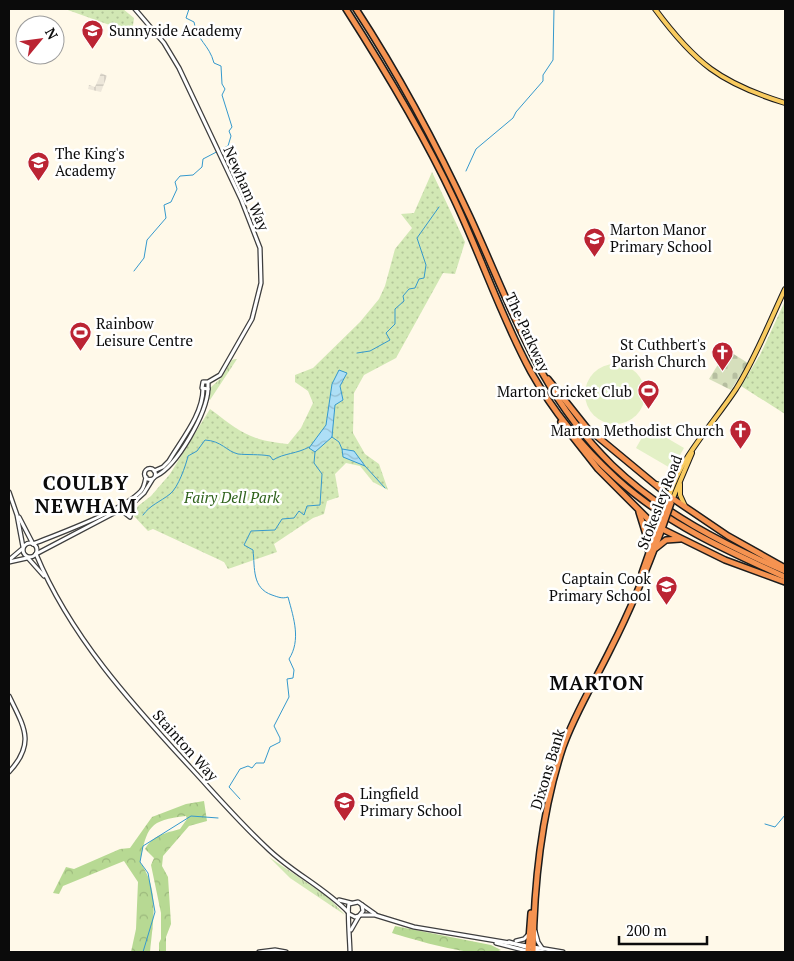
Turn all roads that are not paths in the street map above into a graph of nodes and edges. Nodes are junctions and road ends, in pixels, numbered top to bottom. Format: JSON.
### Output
{"nodes":[{"id":1,"x":135,"y":9,"type":"edge"},
{"id":2,"x":346,"y":9,"type":"edge"},
{"id":3,"x":356,"y":9,"type":"edge"},
{"id":4,"x":654,"y":9,"type":"edge"},
{"id":5,"x":785,"y":104,"type":"edge"},
{"id":6,"x":785,"y":289,"type":"edge"},
{"id":7,"x":523,"y":338,"type":"junction"},
{"id":8,"x":535,"y":379,"type":"junction"},
{"id":9,"x":208,"y":382,"type":"junction"},
{"id":10,"x":206,"y":389,"type":"junction"},
{"id":11,"x":693,"y":449,"type":"junction"},
{"id":12,"x":154,"y":471,"type":"junction"},
{"id":13,"x":156,"y":476,"type":"junction"},
{"id":14,"x":146,"y":477,"type":"junction"},
{"id":15,"x":680,"y":479,"type":"junction"},
{"id":16,"x":152,"y":480,"type":"junction"},
{"id":17,"x":654,"y":483,"type":"junction"},
{"id":18,"x":674,"y":483,"type":"junction"},
{"id":19,"x":9,"y":492,"type":"edge"},
{"id":20,"x":670,"y":500,"type":"junction"},
{"id":21,"x":133,"y":503,"type":"junction"},
{"id":22,"x":686,"y":506,"type":"junction"},
{"id":23,"x":121,"y":510,"type":"junction"},
{"id":24,"x":638,"y":510,"type":"junction"},
{"id":25,"x":17,"y":514,"type":"junction"},
{"id":26,"x":660,"y":526,"type":"junction"},
{"id":27,"x":680,"y":539,"type":"junction"},
{"id":28,"x":33,"y":544,"type":"junction"},
{"id":29,"x":23,"y":548,"type":"junction"},
{"id":30,"x":654,"y":550,"type":"junction"},
{"id":31,"x":648,"y":552,"type":"junction"},
{"id":32,"x":36,"y":554,"type":"junction"},
{"id":33,"x":28,"y":557,"type":"junction"},
{"id":34,"x":9,"y":561,"type":"edge"},
{"id":35,"x":648,"y":561,"type":"junction"},
{"id":36,"x":785,"y":570,"type":"edge"},
{"id":37,"x":785,"y":577,"type":"edge"},
{"id":38,"x":46,"y":578,"type":"junction"},
{"id":39,"x":785,"y":582,"type":"edge"},
{"id":40,"x":9,"y":696,"type":"edge"},
{"id":41,"x":9,"y":772,"type":"edge"},
{"id":42,"x":338,"y":900,"type":"junction"},
{"id":43,"x":351,"y":903,"type":"junction"},
{"id":44,"x":362,"y":905,"type":"junction"},
{"id":45,"x":533,"y":906,"type":"junction"},
{"id":46,"x":348,"y":913,"type":"junction"},
{"id":47,"x":360,"y":915,"type":"junction"},
{"id":48,"x":375,"y":915,"type":"junction"},
{"id":49,"x":534,"y":926,"type":"junction"},
{"id":50,"x":350,"y":931,"type":"junction"},
{"id":51,"x":528,"y":935,"type":"junction"},
{"id":52,"x":490,"y":941,"type":"junction"},
{"id":53,"x":507,"y":942,"type":"junction"},
{"id":54,"x":513,"y":942,"type":"junction"},
{"id":55,"x":531,"y":950,"type":"edge"},
{"id":56,"x":543,"y":950,"type":"edge"},
{"id":57,"x":518,"y":951,"type":"edge"},
{"id":58,"x":259,"y":952,"type":"edge"},
{"id":59,"x":286,"y":952,"type":"edge"},
{"id":60,"x":350,"y":952,"type":"edge"},
{"id":61,"x":563,"y":952,"type":"edge"}],
"edges":[{"from":1,"to":9,"type":"street","name":"Newham Way"},
{"from":2,"to":8,"type":"highway","name":"The Parkway"},
{"from":3,"to":7,"type":"highway","name":"The Parkway"},
{"from":4,"to":5,"type":"main road"},
{"from":6,"to":11,"type":"main road","name":"Stokesley Road"},
{"from":7,"to":17,"type":"highway"},
{"from":7,"to":36,"type":"highway","name":"The Parkway"},
{"from":8,"to":24,"type":"highway"},
{"from":8,"to":37,"type":"highway","name":"The Parkway"},
{"from":9,"to":10,"type":"street","name":"Newham Way"},
{"from":9,"to":10,"type":"street","name":"Newham Way"},
{"from":10,"to":12,"type":"street","name":"Newham Way"},
{"from":10,"to":13,"type":"street","name":"Newham Way"},
{"from":11,"to":15,"type":"main road","name":"Stokesley Road"},
{"from":11,"to":18,"type":"main road","name":"Stokesley Road"},
{"from":12,"to":13,"type":"street"},
{"from":12,"to":14,"type":"street","name":"Newham Way"},
{"from":13,"to":16,"type":"street","name":"Newham Way"},
{"from":14,"to":16,"type":"street"},
{"from":14,"to":28,"type":"street","name":"Newham Way"},
{"from":15,"to":20,"type":"main road","name":"Stokesley Road"},
{"from":15,"to":22,"type":"main road"},
{"from":16,"to":21,"type":"street","name":"Newham Way"},
{"from":17,"to":18,"type":"main road"},
{"from":17,"to":20,"type":"highway"},
{"from":18,"to":20,"type":"main road","name":"Stokesley Road"},
{"from":19,"to":25,"type":"street"},
{"from":20,"to":22,"type":"highway"},
{"from":20,"to":26,"type":"highway","name":"Stokesley Road","bridge":true},
{"from":21,"to":23,"type":"street","name":"Newham Way"},
{"from":21,"to":23,"type":"street"},
{"from":22,"to":36,"type":"highway"},
{"from":23,"to":32,"type":"street","name":"Newham Way"},
{"from":24,"to":26,"type":"highway"},
{"from":24,"to":31,"type":"highway"},
{"from":25,"to":28,"type":"street"},
{"from":25,"to":29,"type":"street"},
{"from":26,"to":27,"type":"highway"},
{"from":26,"to":30,"type":"highway","name":"Stokesley Road"},
{"from":26,"to":31,"type":"highway"},
{"from":27,"to":30,"type":"highway"},
{"from":27,"to":39,"type":"highway"},
{"from":28,"to":29,"type":"street"},
{"from":28,"to":32,"type":"street"},
{"from":29,"to":33,"type":"street"},
{"from":29,"to":34,"type":"street"},
{"from":30,"to":35,"type":"highway","name":"Stokesley Road"},
{"from":31,"to":35,"type":"highway"},
{"from":32,"to":33,"type":"street"},
{"from":32,"to":38,"type":"street","name":"Stainton Way"},
{"from":33,"to":34,"type":"street"},
{"from":33,"to":38,"type":"street","name":"Stainton Way"},
{"from":35,"to":45,"type":"highway","name":"Dixons Bank"},
{"from":38,"to":42,"type":"street","name":"Stainton Way"},
{"from":40,"to":41,"type":"street"},
{"from":42,"to":43,"type":"street","name":"Stainton Way"},
{"from":42,"to":46,"type":"street","name":"Stainton Way"},
{"from":43,"to":44,"type":"street"},
{"from":43,"to":46,"type":"street"},
{"from":44,"to":47,"type":"street"},
{"from":44,"to":48,"type":"street"},
{"from":45,"to":49,"type":"highway","name":"Dixons Bank"},
{"from":45,"to":51,"type":"highway","name":"Dixons Bank"},
{"from":46,"to":47,"type":"street"},
{"from":46,"to":50,"type":"street"},
{"from":47,"to":48,"type":"street"},
{"from":47,"to":50,"type":"street"},
{"from":48,"to":52,"type":"street"},
{"from":49,"to":55,"type":"highway","name":"Dixons Bank"},
{"from":49,"to":56,"type":"street"},
{"from":50,"to":60,"type":"street"},
{"from":51,"to":54,"type":"street"},
{"from":51,"to":55,"type":"highway","name":"Dixons Bank"},
{"from":52,"to":53,"type":"street"},
{"from":52,"to":57,"type":"street"},
{"from":53,"to":54,"type":"street"},
{"from":53,"to":55,"type":"street"},
{"from":54,"to":55,"type":"street"},
{"from":55,"to":56,"type":"street"},
{"from":55,"to":57,"type":"street"},
{"from":56,"to":61,"type":"street"},
{"from":58,"to":59,"type":"street"}]}
